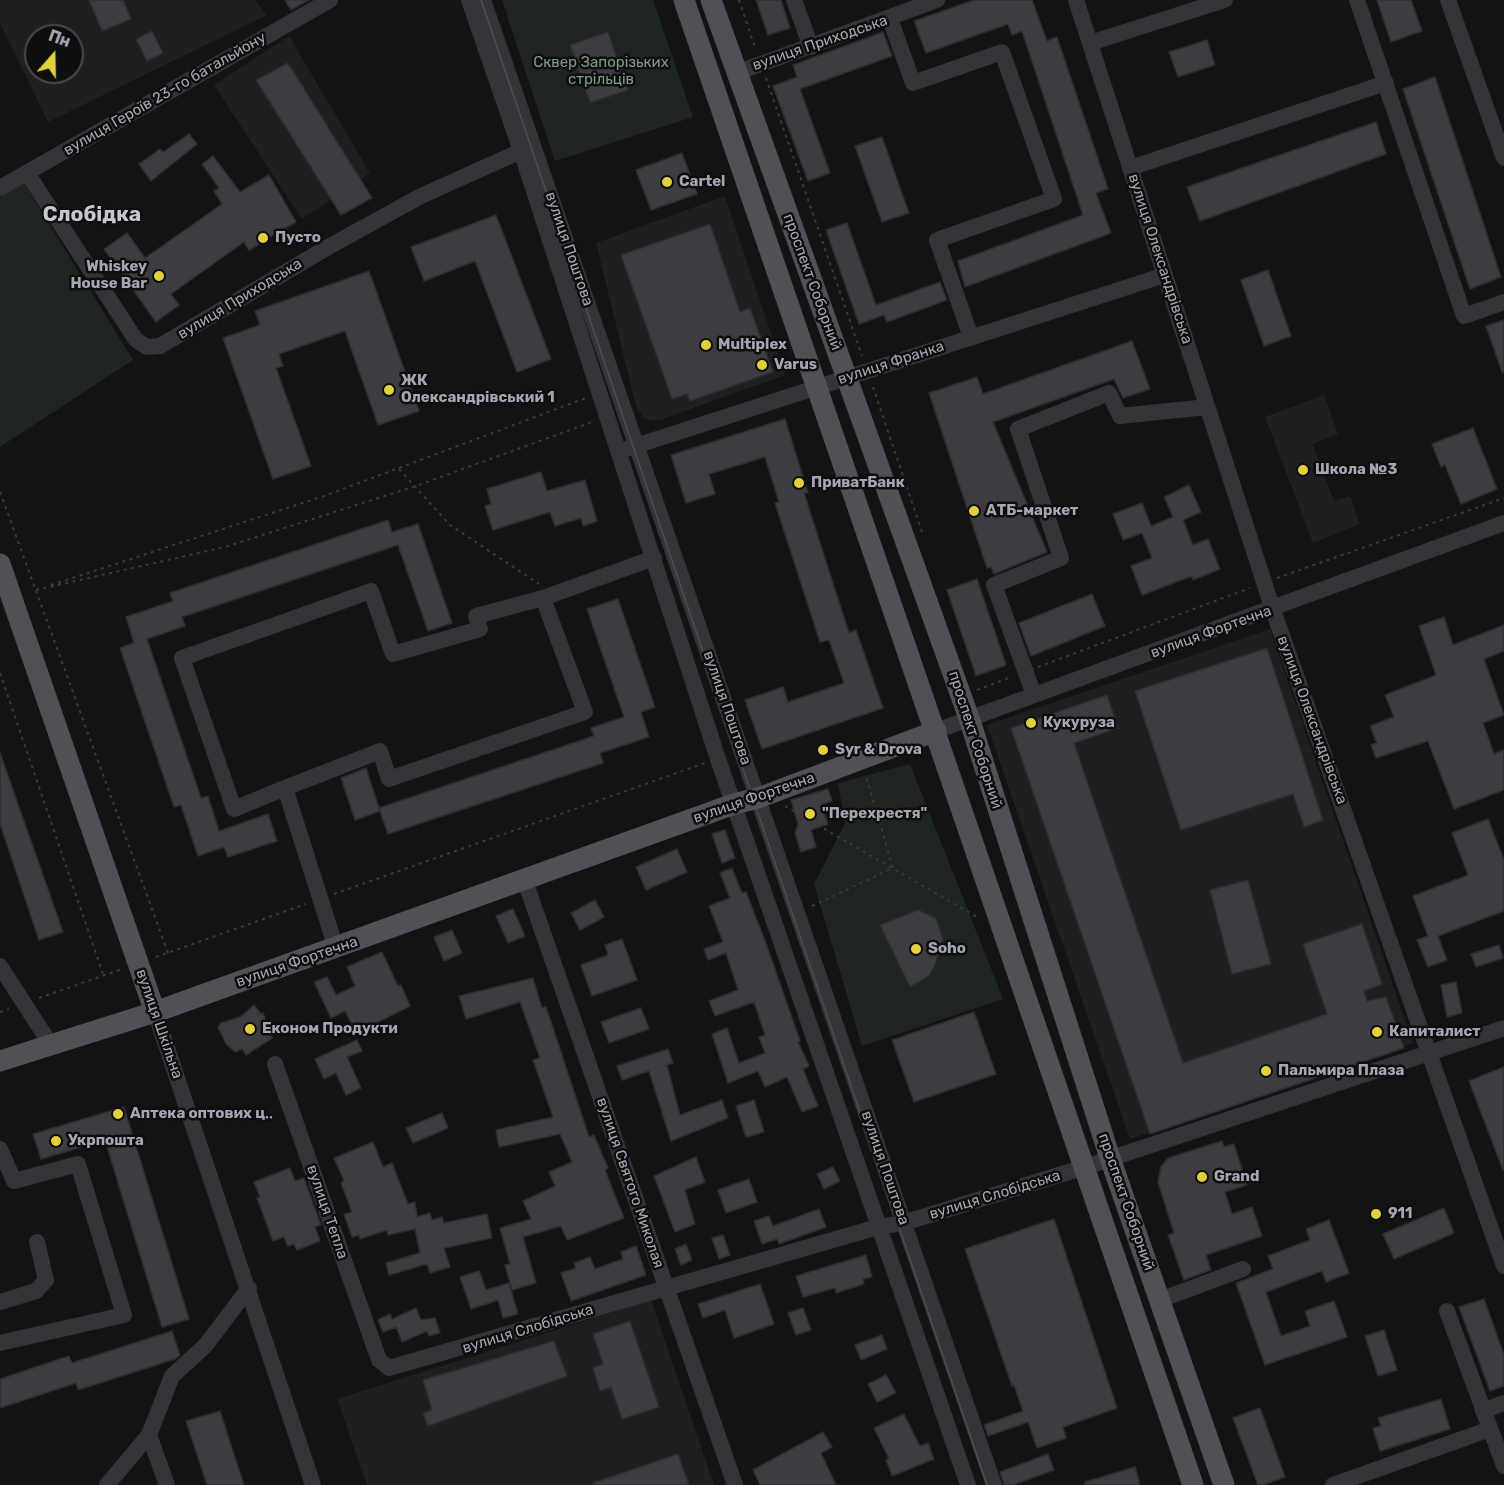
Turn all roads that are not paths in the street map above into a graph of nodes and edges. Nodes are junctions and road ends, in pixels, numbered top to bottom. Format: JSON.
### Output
{"nodes":[{"id":1,"x":330,"y":0,"type":"edge"},
{"id":2,"x":469,"y":0,"type":"edge"},
{"id":3,"x":483,"y":0,"type":"edge"},
{"id":4,"x":684,"y":0,"type":"edge"},
{"id":5,"x":711,"y":0,"type":"edge"},
{"id":6,"x":795,"y":0,"type":"edge"},
{"id":7,"x":937,"y":0,"type":"edge"},
{"id":8,"x":1076,"y":0,"type":"edge"},
{"id":9,"x":1225,"y":0,"type":"edge"},
{"id":10,"x":1358,"y":0,"type":"edge"},
{"id":11,"x":1448,"y":0,"type":"edge"},
{"id":12,"x":890,"y":19,"type":"junction"},
{"id":13,"x":1090,"y":43,"type":"junction"},
{"id":14,"x":811,"y":47,"type":"junction"},
{"id":15,"x":736,"y":73,"type":"junction"},
{"id":16,"x":1386,"y":83,"type":"junction"},
{"id":17,"x":521,"y":152,"type":"junction"},
{"id":18,"x":1504,"y":158,"type":"edge"},
{"id":19,"x":1130,"y":168,"type":"junction"},
{"id":20,"x":27,"y":173,"type":"junction"},
{"id":21,"x":0,"y":188,"type":"edge"},
{"id":22,"x":1165,"y":275,"type":"junction"},
{"id":23,"x":1504,"y":302,"type":"edge"},
{"id":24,"x":971,"y":337,"type":"junction"},
{"id":25,"x":846,"y":378,"type":"junction"},
{"id":26,"x":816,"y":388,"type":"junction"},
{"id":27,"x":1207,"y":407,"type":"junction"},
{"id":28,"x":636,"y":445,"type":"junction"},
{"id":29,"x":618,"y":451,"type":"junction"},
{"id":30,"x":1504,"y":523,"type":"edge"},
{"id":31,"x":654,"y":558,"type":"junction"},
{"id":32,"x":0,"y":564,"type":"edge"},
{"id":33,"x":549,"y":596,"type":"junction"},
{"id":34,"x":1273,"y":610,"type":"junction"},
{"id":35,"x":1034,"y":694,"type":"junction"},
{"id":36,"x":969,"y":718,"type":"junction"},
{"id":37,"x":936,"y":731,"type":"junction"},
{"id":38,"x":285,"y":788,"type":"junction"},
{"id":39,"x":758,"y":798,"type":"junction"},
{"id":40,"x":734,"y":804,"type":"junction"},
{"id":41,"x":525,"y":881,"type":"junction"},
{"id":42,"x":336,"y":948,"type":"junction"},
{"id":43,"x":0,"y":966,"type":"edge"},
{"id":44,"x":155,"y":1012,"type":"junction"},
{"id":45,"x":1504,"y":1028,"type":"edge"},
{"id":46,"x":51,"y":1045,"type":"junction"},
{"id":47,"x":1431,"y":1053,"type":"junction"},
{"id":48,"x":0,"y":1061,"type":"edge"},
{"id":49,"x":275,"y":1064,"type":"dead end"},
{"id":50,"x":0,"y":1149,"type":"edge"},
{"id":51,"x":1110,"y":1158,"type":"junction"},
{"id":52,"x":1085,"y":1167,"type":"junction"},
{"id":53,"x":903,"y":1223,"type":"junction"},
{"id":54,"x":878,"y":1227,"type":"junction"},
{"id":55,"x":37,"y":1242,"type":"dead end"},
{"id":56,"x":1504,"y":1266,"type":"edge"},
{"id":57,"x":1243,"y":1269,"type":"dead end"},
{"id":58,"x":667,"y":1287,"type":"junction"},
{"id":59,"x":249,"y":1288,"type":"junction"},
{"id":60,"x":1160,"y":1300,"type":"junction"},
{"id":61,"x":0,"y":1302,"type":"edge"},
{"id":62,"x":1447,"y":1311,"type":"dead end"},
{"id":63,"x":0,"y":1343,"type":"edge"},
{"id":64,"x":380,"y":1360,"type":"joint"},
{"id":65,"x":1504,"y":1403,"type":"edge"},
{"id":66,"x":1483,"y":1411,"type":"junction"},
{"id":67,"x":1490,"y":1429,"type":"junction"},
{"id":68,"x":149,"y":1435,"type":"junction"},
{"id":69,"x":1504,"y":1466,"type":"edge"},
{"id":70,"x":107,"y":1485,"type":"edge"},
{"id":71,"x":167,"y":1485,"type":"edge"},
{"id":72,"x":313,"y":1485,"type":"edge"},
{"id":73,"x":735,"y":1485,"type":"edge"},
{"id":74,"x":968,"y":1485,"type":"edge"},
{"id":75,"x":994,"y":1485,"type":"edge"},
{"id":76,"x":1193,"y":1485,"type":"edge"},
{"id":77,"x":1224,"y":1485,"type":"edge"},
{"id":78,"x":1333,"y":1485,"type":"edge"}],
"edges":[{"from":1,"to":20,"type":"street","name":"вулиця Героїв 23-го батальйону"},
{"from":2,"to":17,"type":"street","name":"вулиця Поштова"},
{"from":3,"to":28,"type":"street","name":"вулиця Поштова"},
{"from":4,"to":26,"type":"main road","name":"проспект Соборний"},
{"from":5,"to":15,"type":"main road","name":"проспект Соборний"},
{"from":6,"to":14,"type":"street"},
{"from":7,"to":12,"type":"street","name":"вулиця Приходська"},
{"from":8,"to":13,"type":"street","name":"вулиця Олександрівська"},
{"from":9,"to":13,"type":"street"},
{"from":10,"to":16,"type":"street"},
{"from":11,"to":18,"type":"street"},
{"from":12,"to":14,"type":"street","name":"вулиця Приходська"},
{"from":12,"to":24,"type":"street"},
{"from":13,"to":19,"type":"street","name":"вулиця Олександрівська"},
{"from":14,"to":15,"type":"street","name":"вулиця Приходська"},
{"from":15,"to":25,"type":"main road","name":"проспект Соборний"},
{"from":16,"to":19,"type":"street"},
{"from":16,"to":23,"type":"street"},
{"from":17,"to":20,"type":"street","name":"вулиця Приходська"},
{"from":17,"to":29,"type":"street","name":"вулиця Поштова"},
{"from":19,"to":22,"type":"street","name":"вулиця Олександрівська"},
{"from":20,"to":21,"type":"street","name":"вулиця Героїв 23-го батальйону"},
{"from":22,"to":24,"type":"street","name":"вулиця Франка"},
{"from":22,"to":27,"type":"street","name":"вулиця Олександрівська"},
{"from":24,"to":25,"type":"street","name":"вулиця Франка"},
{"from":25,"to":26,"type":"street","name":"вулиця Франка"},
{"from":25,"to":36,"type":"main road","name":"проспект Соборний"},
{"from":26,"to":28,"type":"street","name":"вулиця Франка"},
{"from":26,"to":37,"type":"main road","name":"проспект Соборний"},
{"from":27,"to":34,"type":"street","name":"вулиця Олександрівська"},
{"from":27,"to":35,"type":"street"},
{"from":28,"to":29,"type":"street","name":"вулиця Франка"},
{"from":28,"to":39,"type":"street","name":"вулиця Поштова"},
{"from":29,"to":31,"type":"street","name":"вулиця Поштова"},
{"from":30,"to":34,"type":"street","name":"вулиця Фортечна"},
{"from":31,"to":33,"type":"street"},
{"from":31,"to":40,"type":"street","name":"вулиця Поштова"},
{"from":32,"to":44,"type":"main road","name":"вулиця Шкільна"},
{"from":33,"to":38,"type":"street"},
{"from":33,"to":38,"type":"street"},
{"from":34,"to":35,"type":"street","name":"вулиця Фортечна"},
{"from":34,"to":47,"type":"street","name":"вулиця Олександрівська"},
{"from":35,"to":36,"type":"street","name":"вулиця Фортечна"},
{"from":36,"to":37,"type":"street","name":"вулиця Фортечна"},
{"from":36,"to":51,"type":"main road","name":"проспект Соборний"},
{"from":37,"to":39,"type":"main road","name":"вулиця Фортечна"},
{"from":37,"to":52,"type":"main road","name":"проспект Соборний"},
{"from":38,"to":42,"type":"street"},
{"from":39,"to":40,"type":"main road","name":"вулиця Фортечна"},
{"from":39,"to":53,"type":"street","name":"вулиця Поштова"},
{"from":40,"to":41,"type":"main road","name":"вулиця Фортечна"},
{"from":40,"to":54,"type":"street","name":"вулиця Поштова"},
{"from":41,"to":42,"type":"main road","name":"вулиця Фортечна"},
{"from":41,"to":58,"type":"street","name":"вулиця Святого Миколая"},
{"from":42,"to":44,"type":"main road","name":"вулиця Фортечна"},
{"from":43,"to":46,"type":"street"},
{"from":44,"to":46,"type":"main road","name":"вулиця Фортечна"},
{"from":44,"to":59,"type":"street","name":"вулиця Шкільна"},
{"from":45,"to":47,"type":"street","name":"вулиця Слобідська"},
{"from":46,"to":48,"type":"main road","name":"вулиця Фортечна"},
{"from":47,"to":51,"type":"street","name":"вулиця Слобідська"},
{"from":47,"to":56,"type":"street","name":"вулиця Олександрівська"},
{"from":49,"to":64,"type":"street","name":"вулиця Тепла"},
{"from":50,"to":63,"type":"street"},
{"from":51,"to":52,"type":"street","name":"вулиця Слобідська"},
{"from":51,"to":60,"type":"main road","name":"проспект Соборний"},
{"from":52,"to":53,"type":"street","name":"вулиця Слобідська"},
{"from":52,"to":76,"type":"main road","name":"проспект Соборний"},
{"from":53,"to":54,"type":"street","name":"вулиця Слобідська"},
{"from":53,"to":75,"type":"street","name":"вулиця Поштова"},
{"from":54,"to":58,"type":"street","name":"вулиця Слобідська"},
{"from":54,"to":74,"type":"street","name":"вулиця Поштова"},
{"from":55,"to":61,"type":"street"},
{"from":57,"to":60,"type":"street"},
{"from":58,"to":64,"type":"street","name":"вулиця Слобідська"},
{"from":58,"to":73,"type":"street","name":"вулиця Святого Миколая"},
{"from":59,"to":68,"type":"street"},
{"from":59,"to":72,"type":"street","name":"вулиця Шкільна"},
{"from":60,"to":77,"type":"main road","name":"проспект Соборний"},
{"from":62,"to":66,"type":"street"},
{"from":65,"to":66,"type":"street"},
{"from":66,"to":67,"type":"street"},
{"from":67,"to":69,"type":"street"},
{"from":67,"to":78,"type":"street"},
{"from":68,"to":70,"type":"street"},
{"from":68,"to":71,"type":"street"}]}
